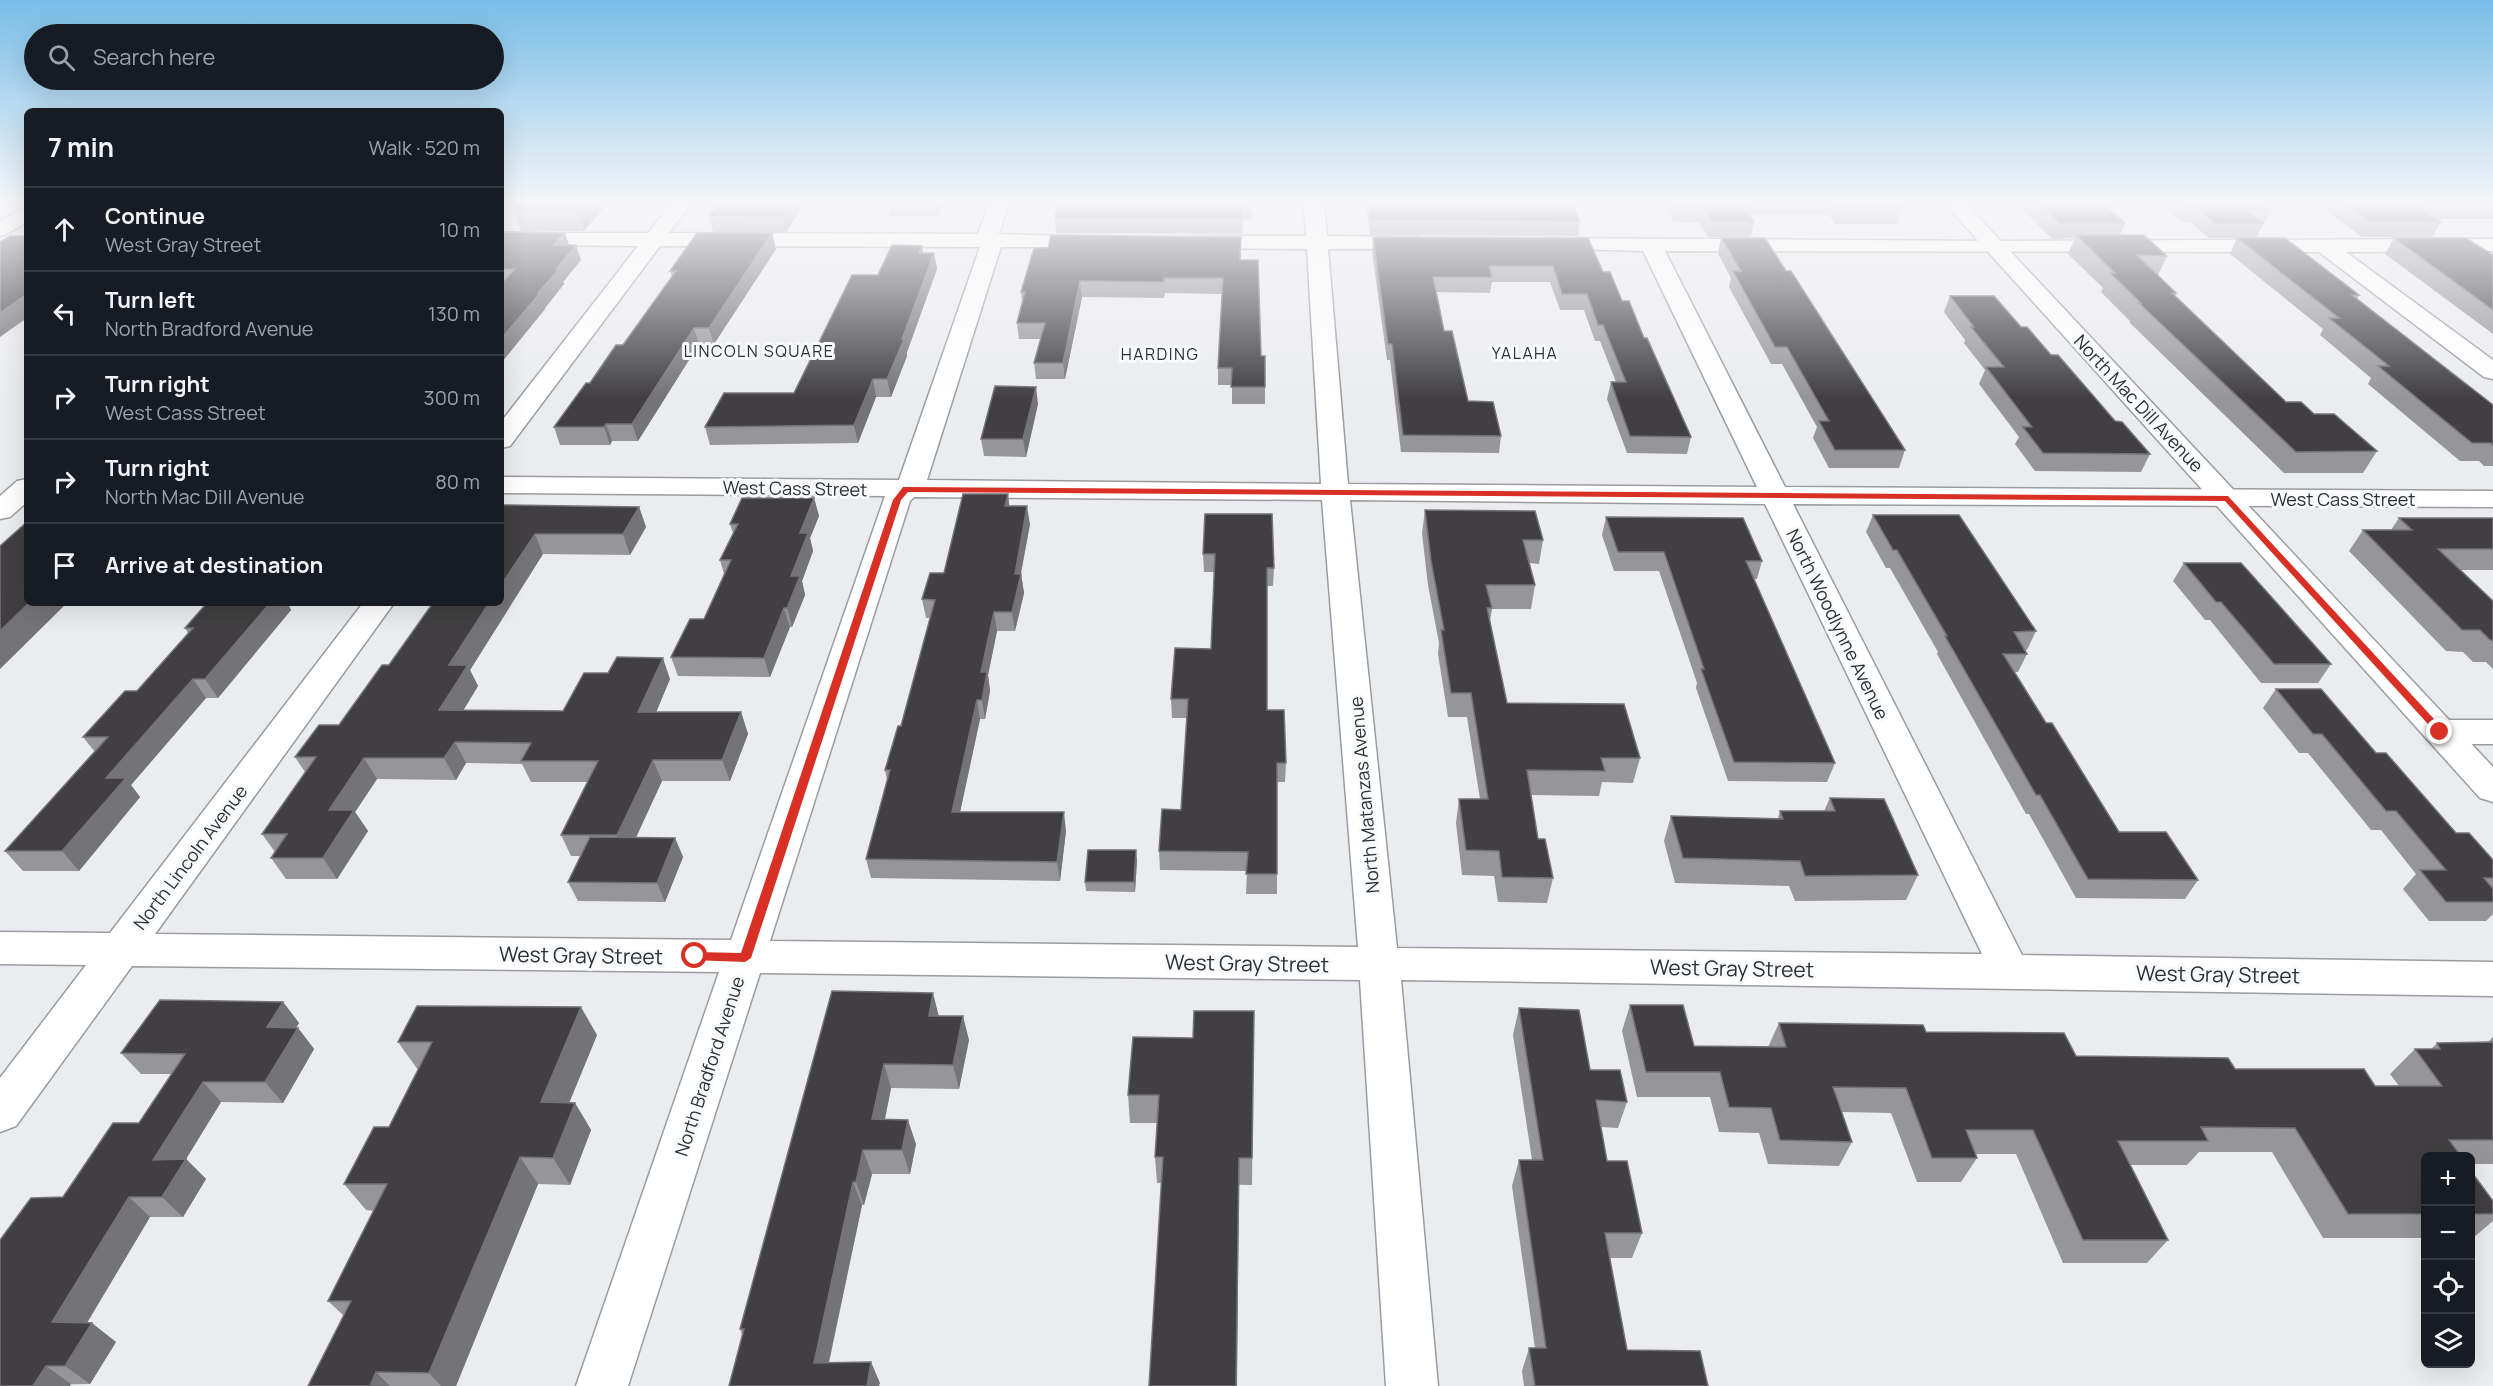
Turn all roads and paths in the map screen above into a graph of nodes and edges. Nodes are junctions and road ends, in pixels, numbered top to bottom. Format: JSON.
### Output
{"nodes":[{"id":1,"x":632,"y":269,"type":"edge"},
{"id":2,"x":983,"y":269,"type":"edge"},
{"id":3,"x":1319,"y":269,"type":"edge"},
{"id":4,"x":1663,"y":269,"type":"edge"},
{"id":5,"x":2015,"y":269,"type":"edge"},
{"id":6,"x":2355,"y":269,"type":"edge"},
{"id":7,"x":2493,"y":372,"type":"edge"},
{"id":8,"x":504,"y":436,"type":"edge"},
{"id":9,"x":0,"y":481,"type":"edge"},
{"id":10,"x":24,"y":481,"type":"edge"},
{"id":11,"x":504,"y":485,"type":"edge"},
{"id":12,"x":906,"y":489,"type":"junction"},
{"id":13,"x":24,"y":491,"type":"edge"},
{"id":14,"x":1335,"y":491,"type":"junction"},
{"id":15,"x":1774,"y":495,"type":"junction"},
{"id":16,"x":2228,"y":499,"type":"junction"},
{"id":17,"x":2493,"y":499,"type":"edge"},
{"id":18,"x":0,"y":511,"type":"edge"},
{"id":19,"x":377,"y":606,"type":"edge"},
{"id":20,"x":2440,"y":732,"type":"junction"},
{"id":21,"x":2493,"y":732,"type":"edge"},
{"id":22,"x":2493,"y":789,"type":"edge"},
{"id":23,"x":0,"y":948,"type":"edge"},
{"id":24,"x":122,"y":949,"type":"junction"},
{"id":25,"x":745,"y":958,"type":"junction"},
{"id":26,"x":1379,"y":964,"type":"junction"},
{"id":27,"x":2010,"y":970,"type":"junction"},
{"id":28,"x":2493,"y":979,"type":"edge"},
{"id":29,"x":0,"y":1112,"type":"edge"},
{"id":30,"x":602,"y":1386,"type":"edge"},
{"id":31,"x":1412,"y":1386,"type":"edge"}],
"edges":[{"from":1,"to":8,"type":"street"},
{"from":2,"to":12,"type":"street","name":"North Bradford Avenue"},
{"from":3,"to":14,"type":"street","name":"North Matanzas Avenue"},
{"from":4,"to":15,"type":"street","name":"North Woodlynne Avenue"},
{"from":5,"to":16,"type":"street","name":"North Mac Dill Avenue"},
{"from":6,"to":7,"type":"street"},
{"from":9,"to":10,"type":"street"},
{"from":11,"to":12,"type":"street","name":"West Cass Street"},
{"from":12,"to":14,"type":"street","name":"West Cass Street"},
{"from":12,"to":25,"type":"street","name":"North Bradford Avenue"},
{"from":13,"to":18,"type":"street"},
{"from":14,"to":15,"type":"street","name":"West Cass Street"},
{"from":14,"to":26,"type":"street","name":"North Matanzas Avenue"},
{"from":15,"to":16,"type":"street","name":"West Cass Street"},
{"from":15,"to":27,"type":"street","name":"North Woodlynne Avenue"},
{"from":16,"to":17,"type":"street","name":"West Cass Street"},
{"from":16,"to":20,"type":"street","name":"North Mac Dill Avenue"},
{"from":19,"to":24,"type":"street","name":"North Lincoln Avenue"},
{"from":20,"to":21,"type":"street"},
{"from":20,"to":22,"type":"street","name":"North Mac Dill Avenue"},
{"from":23,"to":24,"type":"street","name":"West Gray Street"},
{"from":24,"to":25,"type":"street","name":"West Gray Street"},
{"from":24,"to":29,"type":"street","name":"North Lincoln Avenue"},
{"from":25,"to":26,"type":"street","name":"West Gray Street"},
{"from":25,"to":30,"type":"street","name":"North Bradford Avenue"},
{"from":26,"to":27,"type":"street","name":"West Gray Street"},
{"from":26,"to":31,"type":"street","name":"North Matanzas Avenue"},
{"from":27,"to":28,"type":"street","name":"West Gray Street"}]}
